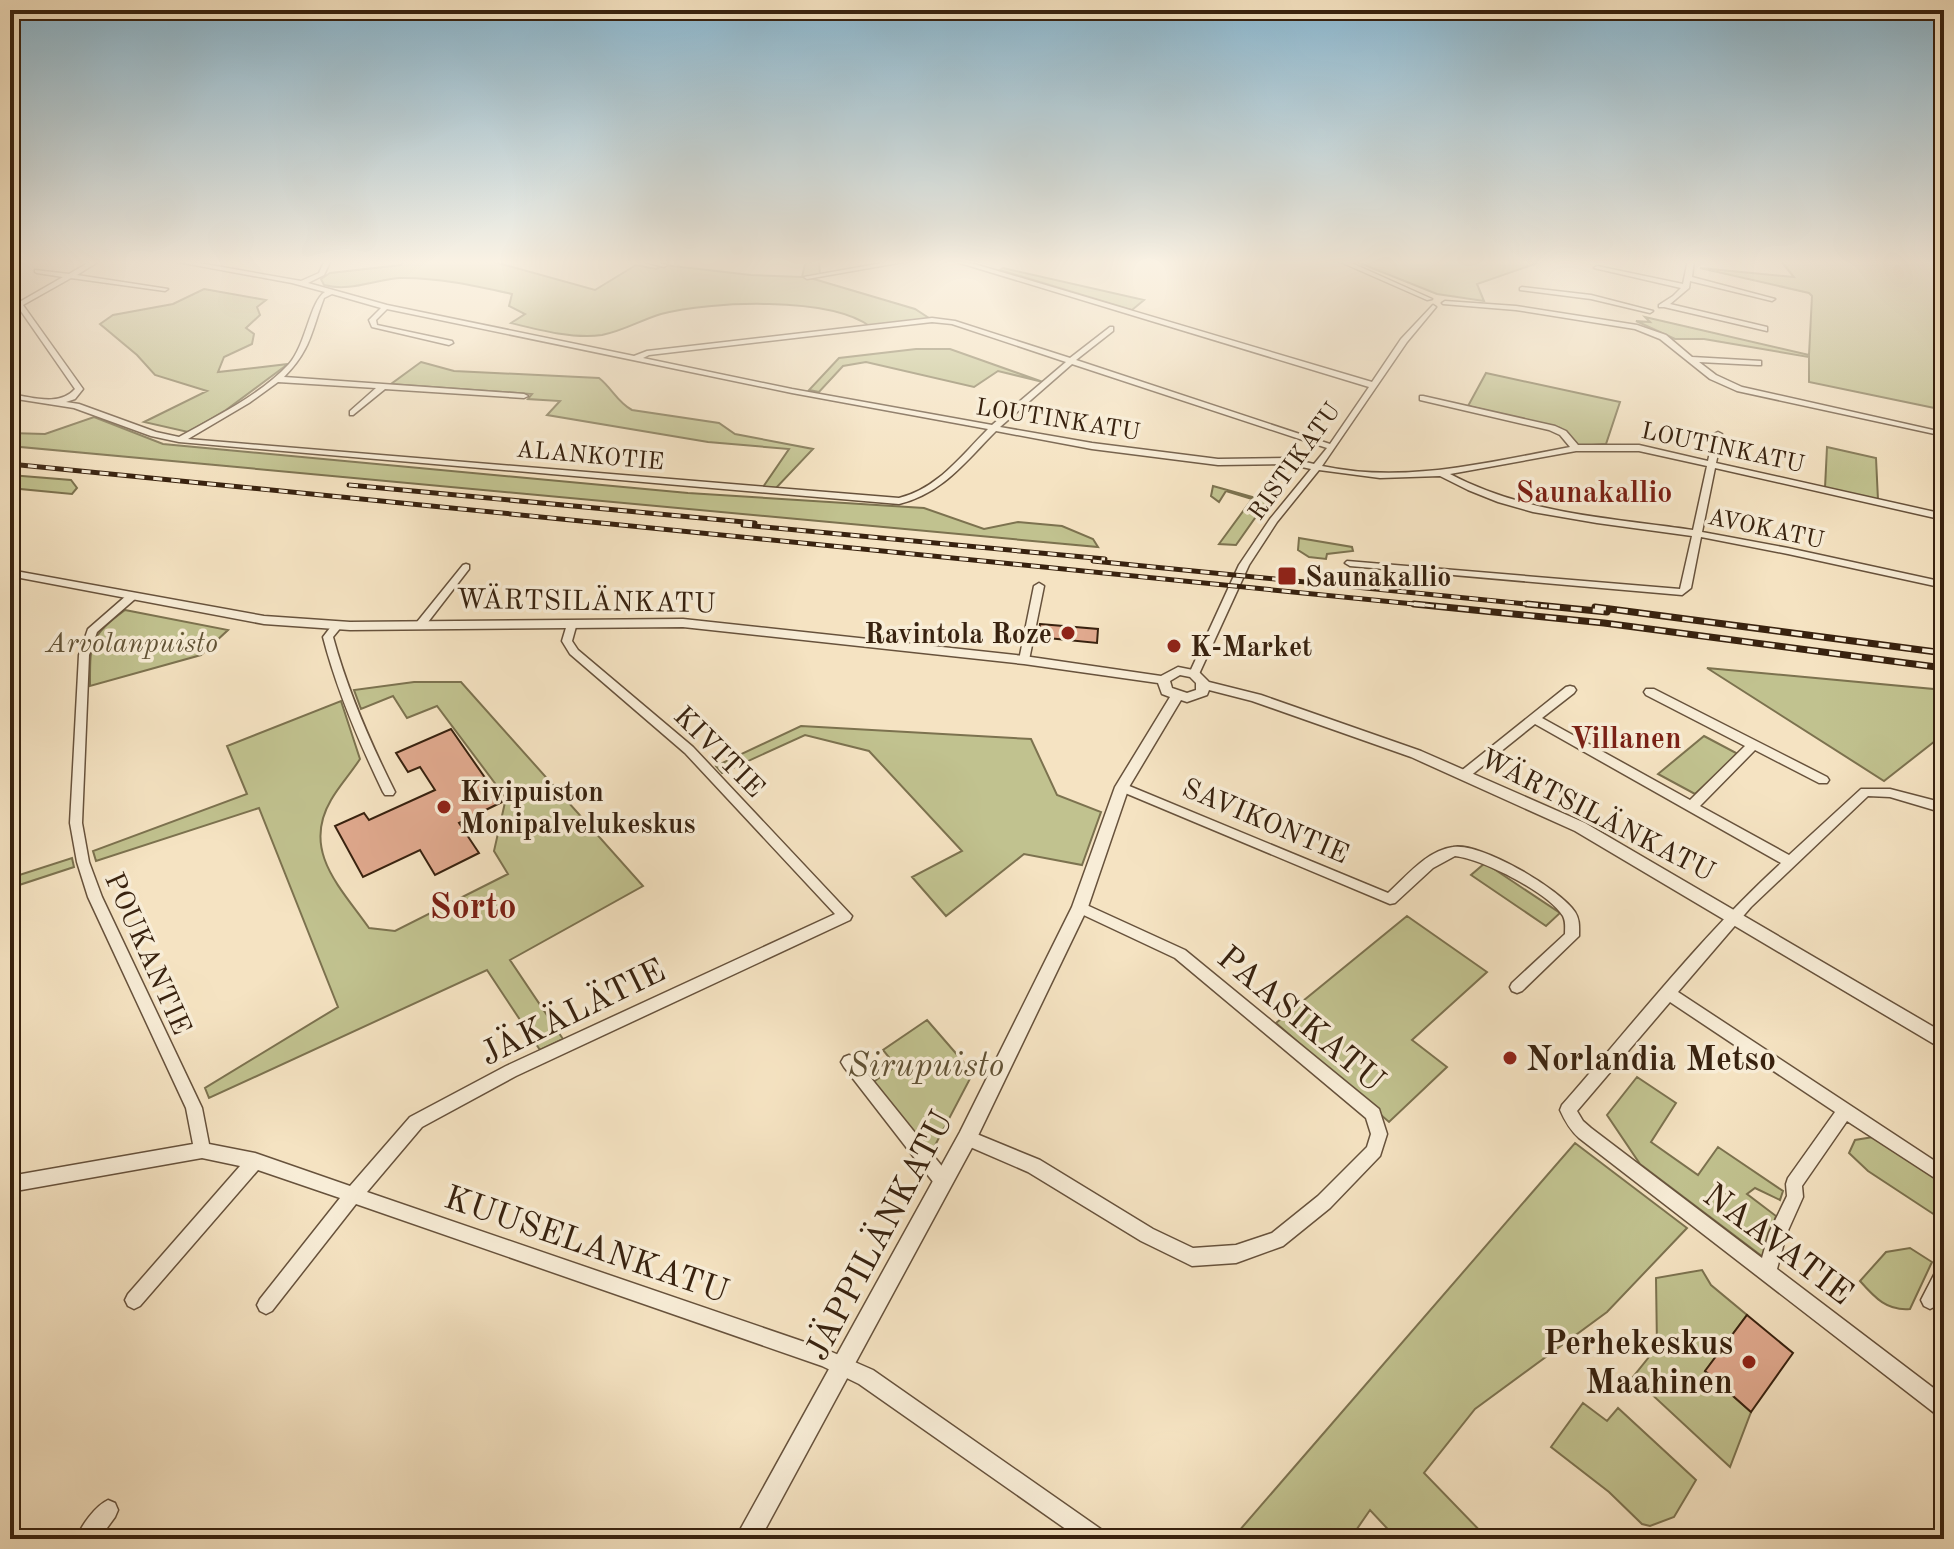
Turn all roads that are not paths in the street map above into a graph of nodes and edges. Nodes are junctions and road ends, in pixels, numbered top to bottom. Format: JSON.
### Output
{"nodes":[{"id":1,"x":39,"y":332,"type":"edge"},
{"id":2,"x":308,"y":332,"type":"edge"},
{"id":3,"x":402,"y":332,"type":"edge"},
{"id":4,"x":507,"y":332,"type":"edge"},
{"id":5,"x":826,"y":332,"type":"edge"},
{"id":6,"x":985,"y":332,"type":"edge"},
{"id":7,"x":1106,"y":332,"type":"edge"},
{"id":8,"x":1195,"y":332,"type":"edge"},
{"id":9,"x":1410,"y":332,"type":"edge"},
{"id":10,"x":1650,"y":332,"type":"edge"},
{"id":11,"x":449,"y":343,"type":"dead end"},
{"id":12,"x":634,"y":359,"type":"junction"},
{"id":13,"x":1690,"y":359,"type":"junction"},
{"id":14,"x":1073,"y":360,"type":"junction"},
{"id":15,"x":1758,"y":363,"type":"dead end"},
{"id":16,"x":275,"y":379,"type":"junction"},
{"id":17,"x":1372,"y":385,"type":"junction"},
{"id":18,"x":382,"y":387,"type":"junction"},
{"id":19,"x":10,"y":396,"type":"edge"},
{"id":20,"x":524,"y":396,"type":"dead end"},
{"id":21,"x":1423,"y":398,"type":"dead end"},
{"id":22,"x":57,"y":403,"type":"junction"},
{"id":23,"x":353,"y":413,"type":"dead end"},
{"id":24,"x":992,"y":429,"type":"junction"},
{"id":25,"x":1718,"y":434,"type":"dead end"},
{"id":26,"x":1942,"y":434,"type":"dead end"},
{"id":27,"x":179,"y":440,"type":"junction"},
{"id":28,"x":1332,"y":447,"type":"junction"},
{"id":29,"x":1576,"y":448,"type":"junction"},
{"id":30,"x":1712,"y":464,"type":"junction"},
{"id":31,"x":1316,"y":467,"type":"junction"},
{"id":32,"x":1442,"y":473,"type":"junction"},
{"id":33,"x":1944,"y":517,"type":"edge"},
{"id":34,"x":1696,"y":533,"type":"junction"},
{"id":35,"x":1350,"y":563,"type":"dead end"},
{"id":36,"x":466,"y":567,"type":"dead end"},
{"id":37,"x":10,"y":573,"type":"edge"},
{"id":38,"x":1944,"y":585,"type":"edge"},
{"id":39,"x":1039,"y":586,"type":"dead end"},
{"id":40,"x":131,"y":597,"type":"junction"},
{"id":41,"x":572,"y":623,"type":"junction"},
{"id":42,"x":421,"y":624,"type":"junction"},
{"id":43,"x":337,"y":626,"type":"junction"},
{"id":44,"x":1024,"y":660,"type":"junction"},
{"id":45,"x":1163,"y":680,"type":"junction"},
{"id":46,"x":1199,"y":680,"type":"junction"},
{"id":47,"x":1570,"y":690,"type":"dead end"},
{"id":48,"x":1650,"y":692,"type":"dead end"},
{"id":49,"x":1177,"y":696,"type":"junction"},
{"id":50,"x":1535,"y":719,"type":"junction"},
{"id":51,"x":1753,"y":745,"type":"junction"},
{"id":52,"x":1465,"y":774,"type":"junction"},
{"id":53,"x":1823,"y":780,"type":"dead end"},
{"id":54,"x":1122,"y":787,"type":"junction"},
{"id":55,"x":389,"y":792,"type":"dead end"},
{"id":56,"x":1692,"y":806,"type":"junction"},
{"id":57,"x":1944,"y":808,"type":"edge"},
{"id":58,"x":1789,"y":861,"type":"junction"},
{"id":59,"x":1080,"y":907,"type":"junction"},
{"id":60,"x":845,"y":916,"type":"joint"},
{"id":61,"x":1735,"y":916,"type":"junction"},
{"id":62,"x":1517,"y":987,"type":"dead end"},
{"id":63,"x":1668,"y":993,"type":"junction"},
{"id":64,"x":1944,"y":1042,"type":"edge"},
{"id":65,"x":849,"y":1062,"type":"dead end"},
{"id":66,"x":1845,"y":1111,"type":"junction"},
{"id":67,"x":967,"y":1138,"type":"junction"},
{"id":68,"x":202,"y":1150,"type":"junction"},
{"id":69,"x":255,"y":1161,"type":"junction"},
{"id":70,"x":1944,"y":1176,"type":"edge"},
{"id":71,"x":943,"y":1181,"type":"junction"},
{"id":72,"x":10,"y":1184,"type":"edge"},
{"id":73,"x":352,"y":1196,"type":"junction"},
{"id":74,"x":1767,"y":1272,"type":"junction"},
{"id":75,"x":1944,"y":1273,"type":"edge"},
{"id":76,"x":134,"y":1300,"type":"dead end"},
{"id":77,"x":1930,"y":1300,"type":"dead end"},
{"id":78,"x":266,"y":1305,"type":"dead end"},
{"id":79,"x":843,"y":1367,"type":"junction"},
{"id":80,"x":1944,"y":1408,"type":"edge"},
{"id":81,"x":108,"y":1510,"type":"dead end"},
{"id":82,"x":86,"y":1539,"type":"edge"},
{"id":83,"x":747,"y":1539,"type":"edge"},
{"id":84,"x":1098,"y":1539,"type":"edge"}],
"edges":[{"from":1,"to":22,"type":"street"},
{"from":2,"to":16,"type":"street"},
{"from":3,"to":11,"type":"street"},
{"from":4,"to":12,"type":"street","name":"LOUTINKATU"},
{"from":5,"to":12,"type":"street"},
{"from":6,"to":14,"type":"street"},
{"from":7,"to":14,"type":"street","name":"ALANKOTIE"},
{"from":8,"to":17,"type":"street"},
{"from":9,"to":17,"type":"street","name":"RISTIKATU"},
{"from":10,"to":13,"type":"street"},
{"from":12,"to":24,"type":"street","name":"LOUTINKATU"},
{"from":13,"to":15,"type":"street"},
{"from":13,"to":26,"type":"street"},
{"from":14,"to":24,"type":"street","name":"ALANKOTIE"},
{"from":14,"to":28,"type":"street"},
{"from":16,"to":18,"type":"street"},
{"from":16,"to":27,"type":"street"},
{"from":17,"to":28,"type":"street","name":"RISTIKATU"},
{"from":18,"to":20,"type":"street"},
{"from":18,"to":23,"type":"street"},
{"from":19,"to":22,"type":"street","name":"ALANKOTIE"},
{"from":21,"to":29,"type":"street"},
{"from":22,"to":27,"type":"street","name":"ALANKOTIE"},
{"from":24,"to":27,"type":"street","name":"ALANKOTIE"},
{"from":24,"to":31,"type":"street","name":"LOUTINKATU"},
{"from":25,"to":30,"type":"street"},
{"from":28,"to":31,"type":"street","name":"RISTIKATU"},
{"from":29,"to":30,"type":"street","name":"LOUTINKATU"},
{"from":29,"to":32,"type":"street","name":"LOUTINKATU"},
{"from":30,"to":33,"type":"street","name":"LOUTINKATU"},
{"from":30,"to":34,"type":"street"},
{"from":31,"to":32,"type":"street","name":"LOUTINKATU"},
{"from":31,"to":46,"type":"street","name":"RISTIKATU"},
{"from":32,"to":34,"type":"street","name":"AVOKATU"},
{"from":34,"to":35,"type":"street"},
{"from":34,"to":38,"type":"street","name":"AVOKATU"},
{"from":36,"to":42,"type":"street"},
{"from":37,"to":40,"type":"street","name":"WÄRTSILÄNKATU"},
{"from":39,"to":44,"type":"street"},
{"from":40,"to":43,"type":"street","name":"WÄRTSILÄNKATU"},
{"from":40,"to":68,"type":"street","name":"POUKANTIE"},
{"from":41,"to":42,"type":"street","name":"WÄRTSILÄNKATU"},
{"from":41,"to":44,"type":"street","name":"WÄRTSILÄNKATU"},
{"from":41,"to":60,"type":"street","name":"KIVITIE"},
{"from":42,"to":43,"type":"street","name":"WÄRTSILÄNKATU"},
{"from":43,"to":55,"type":"street"},
{"from":44,"to":45,"type":"street","name":"WÄRTSILÄNKATU"},
{"from":45,"to":46,"type":"street","name":"WÄRTSILÄNKATU"},
{"from":45,"to":49,"type":"street"},
{"from":46,"to":49,"type":"street"},
{"from":46,"to":52,"type":"street","name":"WÄRTSILÄNKATU"},
{"from":47,"to":50,"type":"street"},
{"from":48,"to":51,"type":"street"},
{"from":49,"to":54,"type":"street","name":"JÄPPILÄNKATU"},
{"from":50,"to":52,"type":"street"},
{"from":50,"to":56,"type":"street"},
{"from":51,"to":53,"type":"street"},
{"from":51,"to":56,"type":"street"},
{"from":52,"to":61,"type":"street","name":"WÄRTSILÄNKATU"},
{"from":54,"to":59,"type":"street","name":"JÄPPILÄNKATU"},
{"from":54,"to":62,"type":"street","name":"SAVIKONTIE"},
{"from":56,"to":58,"type":"street"},
{"from":57,"to":58,"type":"street"},
{"from":58,"to":61,"type":"street"},
{"from":59,"to":67,"type":"street","name":"JÄPPILÄNKATU"},
{"from":59,"to":67,"type":"street","name":"PAASIKATU"},
{"from":60,"to":73,"type":"street","name":"JÄKÄLÄTIE"},
{"from":61,"to":63,"type":"street"},
{"from":61,"to":64,"type":"street","name":"WÄRTSILÄNKATU"},
{"from":63,"to":66,"type":"street"},
{"from":63,"to":74,"type":"street","name":"NAAVATIE"},
{"from":65,"to":71,"type":"street"},
{"from":66,"to":70,"type":"street"},
{"from":66,"to":74,"type":"street"},
{"from":67,"to":71,"type":"street","name":"JÄPPILÄNKATU"},
{"from":68,"to":69,"type":"street","name":"KUUSELANKATU"},
{"from":68,"to":72,"type":"street","name":"KUUSELANKATU"},
{"from":69,"to":73,"type":"street","name":"KUUSELANKATU"},
{"from":69,"to":76,"type":"street"},
{"from":71,"to":79,"type":"street","name":"JÄPPILÄNKATU"},
{"from":73,"to":78,"type":"street","name":"JÄKÄLÄTIE"},
{"from":73,"to":79,"type":"street","name":"KUUSELANKATU"},
{"from":74,"to":80,"type":"street","name":"NAAVATIE"},
{"from":75,"to":77,"type":"street"},
{"from":79,"to":83,"type":"street","name":"JÄPPILÄNKATU"},
{"from":79,"to":84,"type":"street","name":"KUUSELANKATU"},
{"from":81,"to":82,"type":"street"}]}
